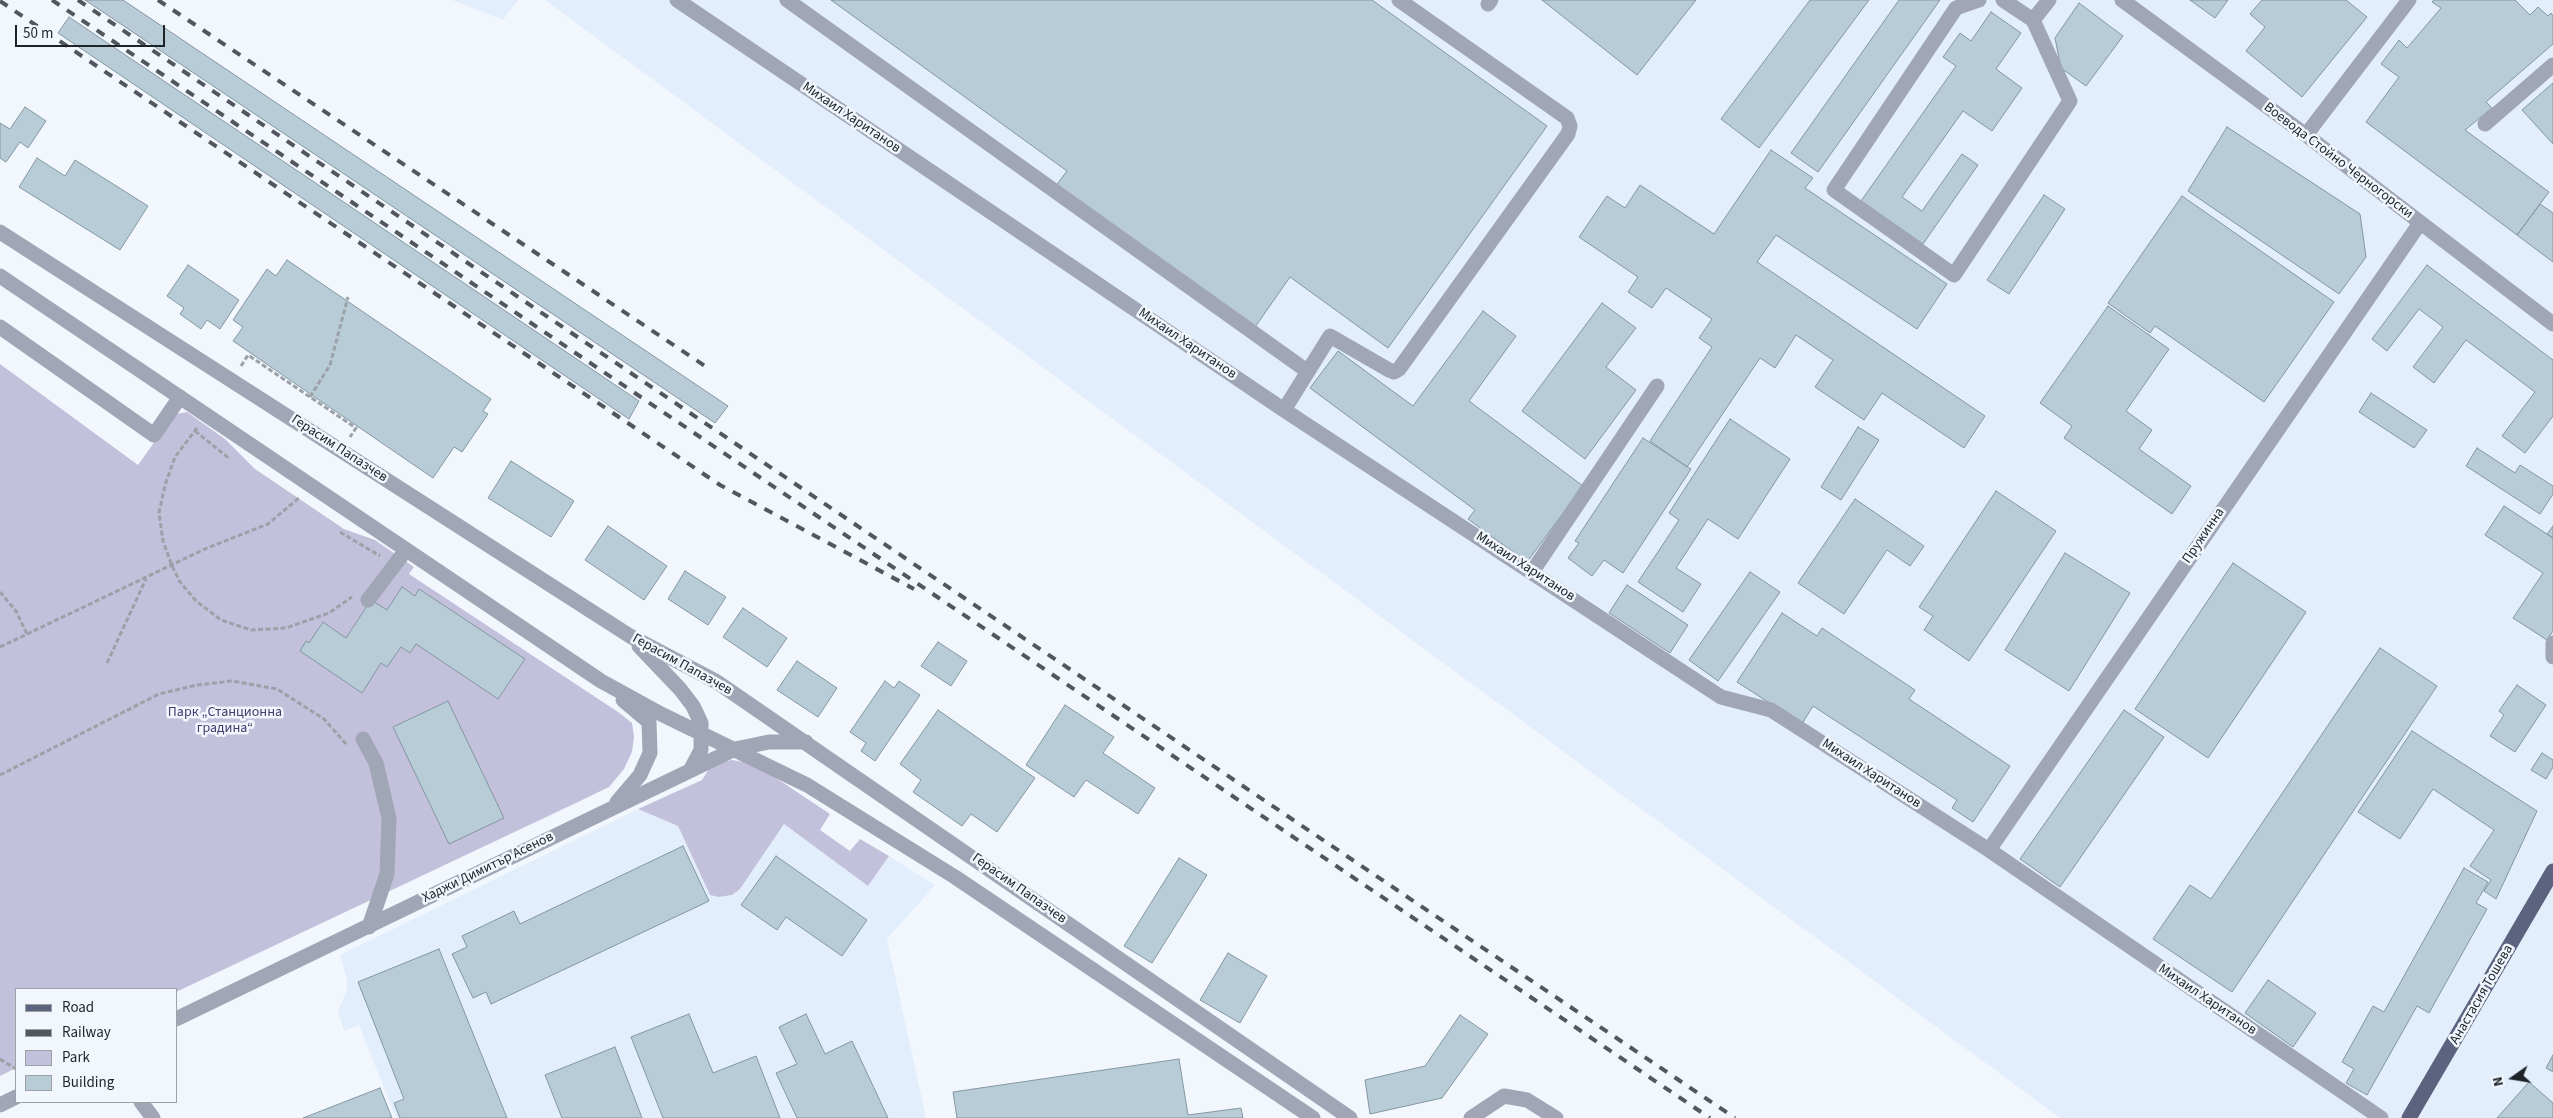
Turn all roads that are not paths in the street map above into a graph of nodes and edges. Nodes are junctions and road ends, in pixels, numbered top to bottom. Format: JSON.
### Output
{"nodes":[{"id":1,"x":677,"y":0,"type":"edge"},
{"id":2,"x":787,"y":0,"type":"edge"},
{"id":3,"x":1400,"y":0,"type":"edge"},
{"id":4,"x":1980,"y":0,"type":"edge"},
{"id":5,"x":2003,"y":0,"type":"edge"},
{"id":6,"x":2049,"y":0,"type":"edge"},
{"id":7,"x":2122,"y":0,"type":"edge"},
{"id":8,"x":2409,"y":0,"type":"edge"},
{"id":9,"x":2033,"y":20,"type":"junction"},
{"id":10,"x":2553,"y":65,"type":"edge"},
{"id":11,"x":2485,"y":124,"type":"dead end"},
{"id":12,"x":2306,"y":135,"type":"junction"},
{"id":13,"x":2420,"y":223,"type":"junction"},
{"id":14,"x":0,"y":232,"type":"edge"},
{"id":15,"x":0,"y":276,"type":"edge"},
{"id":16,"x":2553,"y":324,"type":"edge"},
{"id":17,"x":0,"y":327,"type":"edge"},
{"id":18,"x":1307,"y":371,"type":"junction"},
{"id":19,"x":1656,"y":386,"type":"dead end"},
{"id":20,"x":180,"y":397,"type":"junction"},
{"id":21,"x":1284,"y":410,"type":"junction"},
{"id":22,"x":401,"y":547,"type":"junction"},
{"id":23,"x":1532,"y":572,"type":"junction"},
{"id":24,"x":362,"y":597,"type":"road end"},
{"id":25,"x":630,"y":636,"type":"junction"},
{"id":26,"x":2553,"y":644,"type":"edge"},
{"id":27,"x":2553,"y":656,"type":"edge"},
{"id":28,"x":602,"y":681,"type":"junction"},
{"id":29,"x":703,"y":734,"type":"junction"},
{"id":30,"x":362,"y":739,"type":"road end"},
{"id":31,"x":806,"y":742,"type":"junction"},
{"id":32,"x":735,"y":749,"type":"junction"},
{"id":33,"x":691,"y":769,"type":"junction"},
{"id":34,"x":613,"y":807,"type":"junction"},
{"id":35,"x":1989,"y":850,"type":"junction"},
{"id":36,"x":967,"y":852,"type":"junction"},
{"id":37,"x":2553,"y":871,"type":"edge"},
{"id":38,"x":955,"y":877,"type":"junction"},
{"id":39,"x":369,"y":926,"type":"junction"},
{"id":40,"x":178,"y":1018,"type":"edge"},
{"id":41,"x":1298,"y":1084,"type":"junction"},
{"id":42,"x":15,"y":1098,"type":"edge"},
{"id":43,"x":142,"y":1103,"type":"edge"},
{"id":44,"x":0,"y":1105,"type":"edge"},
{"id":45,"x":1300,"y":1113,"type":"edge"},
{"id":46,"x":152,"y":1118,"type":"edge"},
{"id":47,"x":1312,"y":1118,"type":"edge"},
{"id":48,"x":1350,"y":1118,"type":"edge"},
{"id":49,"x":1471,"y":1118,"type":"edge"},
{"id":50,"x":1556,"y":1118,"type":"edge"},
{"id":51,"x":2381,"y":1118,"type":"edge"},
{"id":52,"x":2410,"y":1118,"type":"edge"}],
"edges":[{"from":1,"to":21,"type":"street","name":"Михаил Хаританов"},
{"from":2,"to":18,"type":"street"},
{"from":3,"to":18,"type":"street"},
{"from":4,"to":9,"type":"street"},
{"from":5,"to":9,"type":"street"},
{"from":6,"to":9,"type":"street"},
{"from":7,"to":12,"type":"street","name":"Воевода Стойно Черногорски"},
{"from":8,"to":12,"type":"street"},
{"from":10,"to":11,"type":"street"},
{"from":12,"to":13,"type":"street","name":"Воевода Стойно Черногорски"},
{"from":13,"to":16,"type":"street","name":"Воевода Стойно Черногорски"},
{"from":13,"to":35,"type":"street","name":"Пружинна"},
{"from":14,"to":25,"type":"street","name":"Герасим Папазчев"},
{"from":15,"to":20,"type":"street","name":"Герасим Папазчев"},
{"from":17,"to":20,"type":"street"},
{"from":18,"to":21,"type":"street"},
{"from":19,"to":23,"type":"street"},
{"from":20,"to":22,"type":"street","name":"Герасим Папазчев"},
{"from":21,"to":23,"type":"street","name":"Михаил Хаританов"},
{"from":22,"to":24,"type":"street"},
{"from":22,"to":28,"type":"street","name":"Герасим Папазчев"},
{"from":23,"to":35,"type":"street","name":"Михаил Хаританов"},
{"from":25,"to":29,"type":"street"},
{"from":25,"to":31,"type":"street","name":"Герасим Папазчев"},
{"from":26,"to":27,"type":"street"},
{"from":28,"to":29,"type":"street","name":"Герасим Папазчев"},
{"from":28,"to":34,"type":"street"},
{"from":29,"to":32,"type":"street","name":"Герасим Папазчев"},
{"from":29,"to":33,"type":"street"},
{"from":30,"to":39,"type":"street"},
{"from":31,"to":32,"type":"street","name":"Хаджи Димитър Асенов"},
{"from":31,"to":36,"type":"street","name":"Герасим Папазчев"},
{"from":32,"to":33,"type":"street","name":"Хаджи Димитър Асенов"},
{"from":32,"to":38,"type":"street","name":"Герасим Папазчев"},
{"from":33,"to":34,"type":"street","name":"Хаджи Димитър Асенов"},
{"from":34,"to":39,"type":"street","name":"Хаджи Димитър Асенов"},
{"from":35,"to":51,"type":"street","name":"Михаил Хаританов"},
{"from":36,"to":38,"type":"street"},
{"from":36,"to":41,"type":"street","name":"Герасим Папазчев"},
{"from":37,"to":52,"type":"main road","name":"Анастасия Тошева"},
{"from":38,"to":45,"type":"street","name":"Герасим Папазчев"},
{"from":39,"to":40,"type":"street","name":"Хаджи Димитър Асенов"},
{"from":41,"to":45,"type":"street"},
{"from":41,"to":48,"type":"street","name":"Герасим Папазчев"},
{"from":42,"to":44,"type":"street"},
{"from":43,"to":46,"type":"street"},
{"from":45,"to":47,"type":"street","name":"Герасим Папазчев"},
{"from":49,"to":50,"type":"street"}]}
